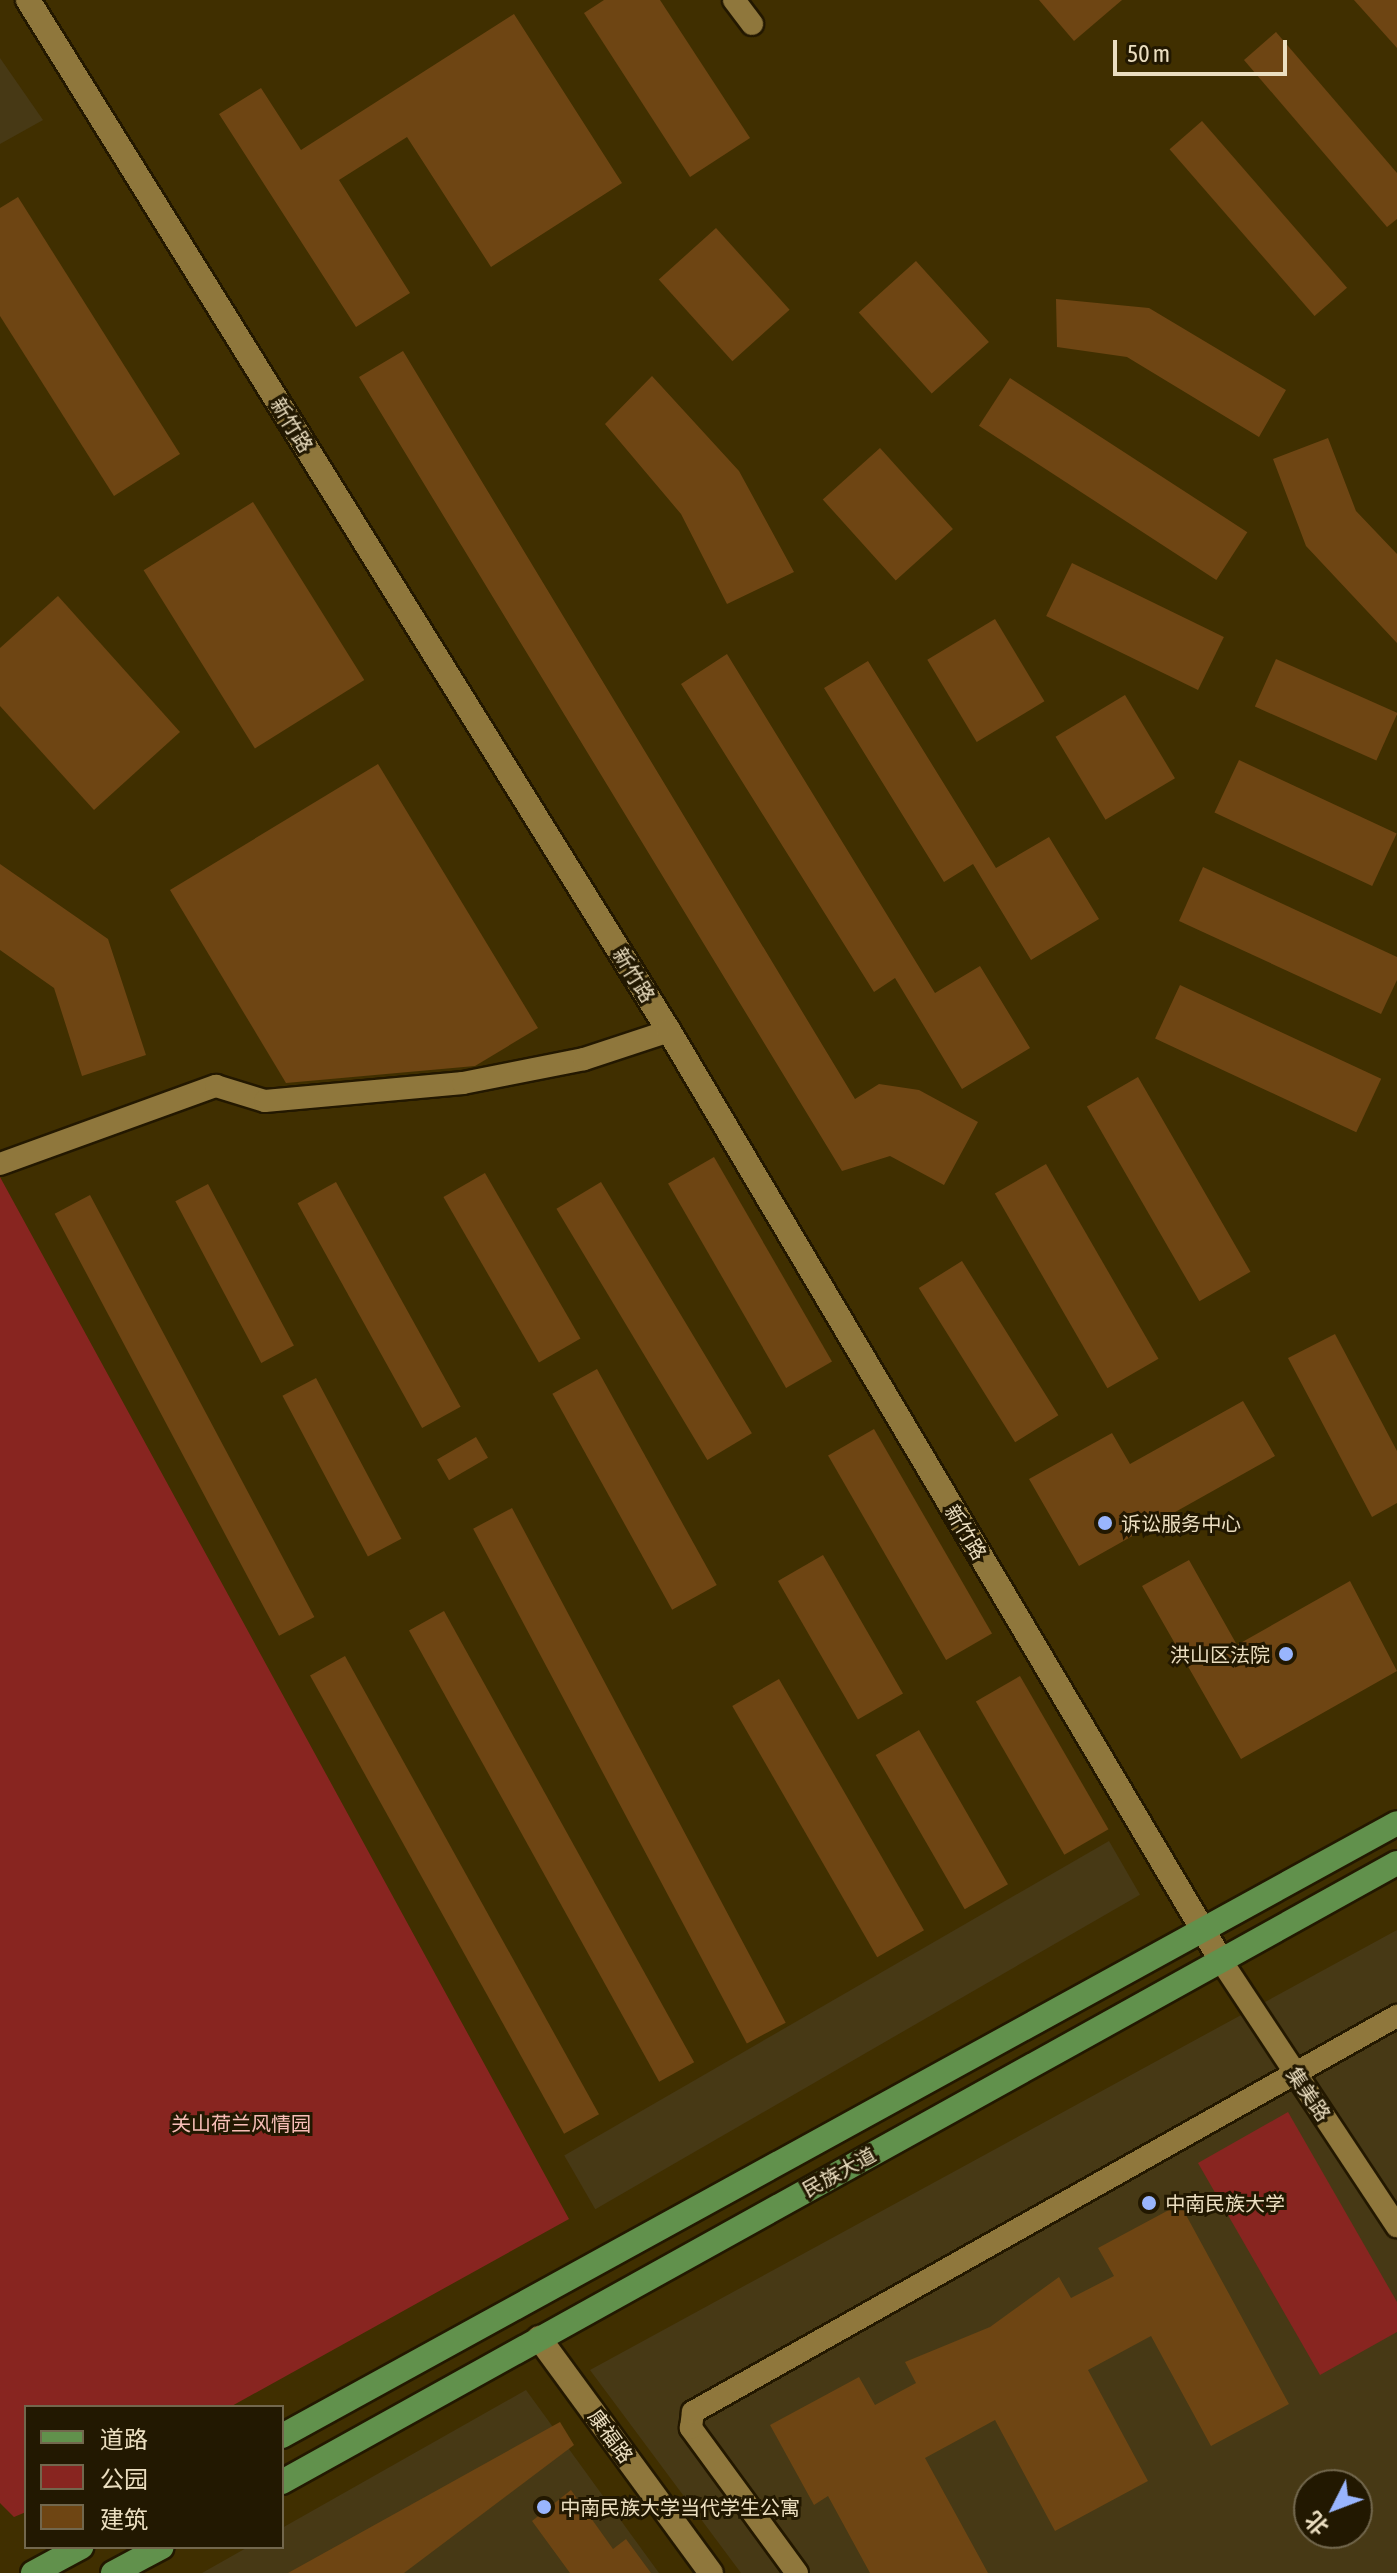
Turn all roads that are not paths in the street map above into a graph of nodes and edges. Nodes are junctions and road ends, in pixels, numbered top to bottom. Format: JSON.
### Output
{"nodes":[{"id":1,"x":28,"y":0,"type":"edge"},
{"id":2,"x":734,"y":0,"type":"edge"},
{"id":3,"x":752,"y":24,"type":"dead end"},
{"id":4,"x":669,"y":1031,"type":"junction"},
{"id":5,"x":0,"y":1164,"type":"edge"},
{"id":6,"x":1397,"y":1823,"type":"edge"},
{"id":7,"x":1397,"y":1863,"type":"edge"},
{"id":8,"x":1203,"y":1931,"type":"junction"},
{"id":9,"x":1222,"y":1962,"type":"junction"},
{"id":10,"x":1397,"y":2016,"type":"edge"},
{"id":11,"x":1295,"y":2073,"type":"junction"},
{"id":12,"x":1397,"y":2226,"type":"edge"},
{"id":13,"x":539,"y":2338,"type":"junction"},
{"id":14,"x":284,"y":2435,"type":"edge"},
{"id":15,"x":284,"y":2481,"type":"edge"},
{"id":16,"x":77,"y":2549,"type":"edge"},
{"id":17,"x":158,"y":2549,"type":"edge"},
{"id":18,"x":33,"y":2573,"type":"edge"},
{"id":19,"x":113,"y":2573,"type":"edge"},
{"id":20,"x":711,"y":2573,"type":"edge"},
{"id":21,"x":797,"y":2573,"type":"edge"}],
"edges":[{"from":1,"to":4,"type":"main road","name":"新竹路"},
{"from":2,"to":3,"type":"street"},
{"from":4,"to":5,"type":"street"},
{"from":4,"to":8,"type":"main road","name":"新竹路"},
{"from":6,"to":8,"type":"main road","name":"民族大道"},
{"from":7,"to":9,"type":"main road","name":"民族大道"},
{"from":8,"to":9,"type":"main road","name":"新竹路"},
{"from":8,"to":14,"type":"main road","name":"民族大道"},
{"from":9,"to":11,"type":"street","name":"集美路"},
{"from":9,"to":13,"type":"main road","name":"民族大道"},
{"from":10,"to":11,"type":"street"},
{"from":11,"to":12,"type":"street","name":"集美路"},
{"from":11,"to":21,"type":"street"},
{"from":13,"to":15,"type":"main road","name":"民族大道"},
{"from":13,"to":20,"type":"main road","name":"康福路"},
{"from":16,"to":18,"type":"main road"},
{"from":17,"to":19,"type":"main road"}]}
